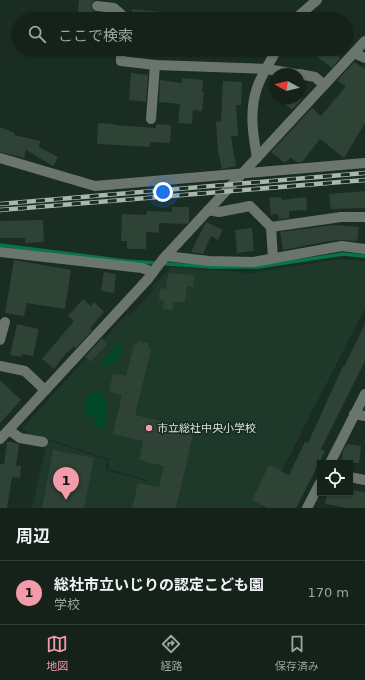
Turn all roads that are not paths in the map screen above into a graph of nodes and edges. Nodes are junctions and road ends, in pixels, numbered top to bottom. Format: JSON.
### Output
{"nodes":[{"id":1,"x":317,"y":0,"type":"edge"},
{"id":2,"x":97,"y":6,"type":"dead end"},
{"id":3,"x":119,"y":12,"type":"edge"},
{"id":4,"x":303,"y":12,"type":"edge"},
{"id":5,"x":365,"y":40,"type":"edge"},
{"id":6,"x":354,"y":53,"type":"joint"},
{"id":7,"x":121,"y":56,"type":"edge"},
{"id":8,"x":274,"y":56,"type":"edge"},
{"id":9,"x":351,"y":56,"type":"edge"},
{"id":10,"x":365,"y":58,"type":"edge"},
{"id":11,"x":154,"y":66,"type":"junction"},
{"id":12,"x":267,"y":69,"type":"junction"},
{"id":13,"x":305,"y":75,"type":"edge"},
{"id":14,"x":324,"y":85,"type":"junction"},
{"id":15,"x":151,"y":119,"type":"dead end"},
{"id":16,"x":0,"y":158,"type":"edge"},
{"id":17,"x":257,"y":158,"type":"junction"},
{"id":18,"x":365,"y":163,"type":"edge"},
{"id":19,"x":244,"y":172,"type":"junction"},
{"id":20,"x":208,"y":210,"type":"junction"},
{"id":21,"x":365,"y":217,"type":"edge"},
{"id":22,"x":271,"y":226,"type":"junction"},
{"id":23,"x":365,"y":249,"type":"edge"},
{"id":24,"x":0,"y":252,"type":"edge"},
{"id":25,"x":273,"y":258,"type":"junction"},
{"id":26,"x":160,"y":263,"type":"junction"},
{"id":27,"x":5,"y":322,"type":"dead end"},
{"id":28,"x":0,"y":340,"type":"edge"},
{"id":29,"x":0,"y":366,"type":"edge"},
{"id":30,"x":45,"y":390,"type":"junction"},
{"id":31,"x":365,"y":394,"type":"edge"},
{"id":32,"x":354,"y":414,"type":"junction"},
{"id":33,"x":365,"y":416,"type":"edge"},
{"id":34,"x":9,"y":430,"type":"junction"},
{"id":35,"x":0,"y":439,"type":"edge"},
{"id":36,"x":43,"y":442,"type":"dead end"},
{"id":37,"x":331,"y":460,"type":"edge"},
{"id":38,"x":353,"y":478,"type":"edge"},
{"id":39,"x":365,"y":480,"type":"edge"},
{"id":40,"x":317,"y":489,"type":"edge"},
{"id":41,"x":307,"y":508,"type":"edge"}],
"edges":[{"from":1,"to":4,"type":"street"},
{"from":2,"to":3,"type":"street"},
{"from":5,"to":6,"type":"street"},
{"from":6,"to":10,"type":"street"},
{"from":7,"to":11,"type":"street"},
{"from":8,"to":12,"type":"street"},
{"from":9,"to":14,"type":"street"},
{"from":11,"to":12,"type":"street"},
{"from":11,"to":15,"type":"street"},
{"from":12,"to":17,"type":"street"},
{"from":13,"to":14,"type":"street"},
{"from":14,"to":17,"type":"street"},
{"from":16,"to":19,"type":"street"},
{"from":17,"to":19,"type":"street"},
{"from":18,"to":19,"type":"street"},
{"from":19,"to":20,"type":"street"},
{"from":20,"to":22,"type":"street"},
{"from":20,"to":26,"type":"street"},
{"from":21,"to":22,"type":"street"},
{"from":22,"to":25,"type":"street"},
{"from":23,"to":25,"type":"street"},
{"from":24,"to":26,"type":"street"},
{"from":25,"to":26,"type":"street"},
{"from":26,"to":30,"type":"street"},
{"from":27,"to":28,"type":"street"},
{"from":29,"to":30,"type":"street"},
{"from":30,"to":34,"type":"street"},
{"from":31,"to":32,"type":"street"},
{"from":32,"to":33,"type":"street"},
{"from":32,"to":37,"type":"street"},
{"from":34,"to":35,"type":"street"},
{"from":34,"to":36,"type":"street"},
{"from":38,"to":39,"type":"street"},
{"from":40,"to":41,"type":"street"}]}
